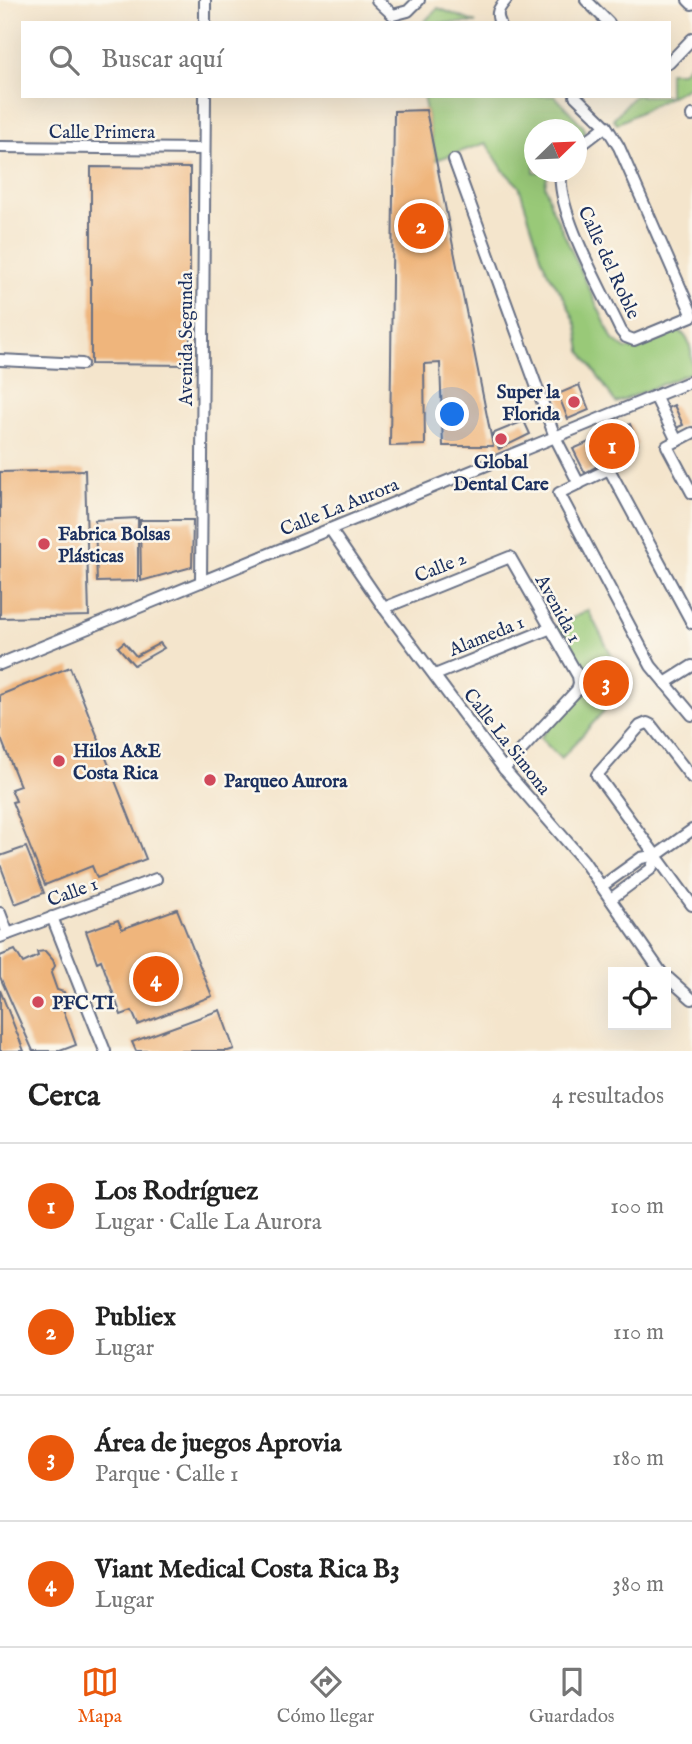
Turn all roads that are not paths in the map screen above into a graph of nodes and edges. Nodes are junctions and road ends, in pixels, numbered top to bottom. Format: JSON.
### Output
{"nodes":[{"id":1,"x":205,"y":0,"type":"edge"},
{"id":2,"x":377,"y":0,"type":"edge"},
{"id":3,"x":419,"y":0,"type":"edge"},
{"id":4,"x":586,"y":0,"type":"edge"},
{"id":5,"x":688,"y":0,"type":"edge"},
{"id":6,"x":502,"y":4,"type":"edge"},
{"id":7,"x":692,"y":4,"type":"edge"},
{"id":8,"x":205,"y":21,"type":"edge"},
{"id":9,"x":499,"y":21,"type":"edge"},
{"id":10,"x":608,"y":21,"type":"edge"},
{"id":11,"x":692,"y":39,"type":"edge"},
{"id":12,"x":671,"y":61,"type":"edge"},
{"id":13,"x":205,"y":98,"type":"edge"},
{"id":14,"x":577,"y":98,"type":"edge"},
{"id":15,"x":606,"y":126,"type":"junction"},
{"id":16,"x":587,"y":141,"type":"edge"},
{"id":17,"x":0,"y":147,"type":"edge"},
{"id":18,"x":204,"y":149,"type":"junction"},
{"id":19,"x":454,"y":160,"type":"dead end"},
{"id":20,"x":560,"y":182,"type":"edge"},
{"id":21,"x":692,"y":315,"type":"edge"},
{"id":22,"x":0,"y":360,"type":"edge"},
{"id":23,"x":82,"y":364,"type":"dead end"},
{"id":24,"x":692,"y":381,"type":"edge"},
{"id":25,"x":655,"y":396,"type":"junction"},
{"id":26,"x":692,"y":433,"type":"edge"},
{"id":27,"x":555,"y":437,"type":"junction"},
{"id":28,"x":677,"y":441,"type":"junction"},
{"id":29,"x":579,"y":484,"type":"junction"},
{"id":30,"x":692,"y":493,"type":"edge"},
{"id":31,"x":330,"y":529,"type":"junction"},
{"id":32,"x":510,"y":556,"type":"joint"},
{"id":33,"x":201,"y":582,"type":"junction"},
{"id":34,"x":384,"y":608,"type":"junction"},
{"id":35,"x":692,"y":623,"type":"edge"},
{"id":36,"x":551,"y":628,"type":"junction"},
{"id":37,"x":0,"y":664,"type":"edge"},
{"id":38,"x":692,"y":666,"type":"edge"},
{"id":39,"x":435,"y":675,"type":"junction"},
{"id":40,"x":665,"y":683,"type":"junction"},
{"id":41,"x":692,"y":715,"type":"edge"},
{"id":42,"x":504,"y":769,"type":"junction"},
{"id":43,"x":692,"y":778,"type":"edge"},
{"id":44,"x":692,"y":830,"type":"edge"},
{"id":45,"x":657,"y":855,"type":"junction"},
{"id":46,"x":156,"y":879,"type":"dead end"},
{"id":47,"x":602,"y":886,"type":"junction"},
{"id":48,"x":612,"y":898,"type":"junction"},
{"id":49,"x":692,"y":905,"type":"edge"},
{"id":50,"x":0,"y":913,"type":"edge"},
{"id":51,"x":52,"y":917,"type":"junction"},
{"id":52,"x":4,"y":936,"type":"edge"},
{"id":53,"x":658,"y":967,"type":"edge"},
{"id":54,"x":671,"y":980,"type":"edge"},
{"id":55,"x":692,"y":999,"type":"edge"},
{"id":56,"x":105,"y":1051,"type":"edge"}],
"edges":[{"from":1,"to":8,"type":"street"},
{"from":2,"to":3,"type":"street"},
{"from":4,"to":10,"type":"street"},
{"from":5,"to":7,"type":"street"},
{"from":6,"to":9,"type":"street"},
{"from":11,"to":12,"type":"street"},
{"from":13,"to":18,"type":"street","name":"Avenida Segunda"},
{"from":14,"to":15,"type":"street"},
{"from":15,"to":16,"type":"street"},
{"from":15,"to":21,"type":"street"},
{"from":17,"to":18,"type":"street","name":"Calle Primera"},
{"from":18,"to":33,"type":"street","name":"Avenida Segunda"},
{"from":19,"to":27,"type":"street"},
{"from":20,"to":21,"type":"street","name":"Calle del Roble"},
{"from":22,"to":23,"type":"street"},
{"from":24,"to":25,"type":"street","name":"Calle La Aurora"},
{"from":25,"to":27,"type":"street","name":"Calle La Aurora"},
{"from":25,"to":28,"type":"street"},
{"from":26,"to":28,"type":"street"},
{"from":27,"to":29,"type":"street"},
{"from":27,"to":31,"type":"street","name":"Calle La Aurora"},
{"from":28,"to":30,"type":"street"},
{"from":29,"to":35,"type":"street"},
{"from":29,"to":40,"type":"street"},
{"from":31,"to":33,"type":"street","name":"Calle La Aurora"},
{"from":31,"to":34,"type":"street","name":"Calle La Simona"},
{"from":32,"to":34,"type":"street","name":"Calle 2"},
{"from":32,"to":36,"type":"street","name":"Avenida 1"},
{"from":33,"to":37,"type":"street","name":"Calle La Aurora"},
{"from":34,"to":39,"type":"street","name":"Calle La Simona"},
{"from":36,"to":39,"type":"street","name":"Alameda 1"},
{"from":36,"to":42,"type":"street","name":"Avenida 1"},
{"from":38,"to":40,"type":"street"},
{"from":39,"to":42,"type":"street","name":"Calle La Simona"},
{"from":40,"to":41,"type":"street"},
{"from":42,"to":47,"type":"street","name":"Calle La Simona"},
{"from":43,"to":45,"type":"street"},
{"from":44,"to":45,"type":"street"},
{"from":45,"to":47,"type":"street"},
{"from":45,"to":48,"type":"street"},
{"from":45,"to":49,"type":"street"},
{"from":46,"to":51,"type":"street","name":"Calle 1"},
{"from":47,"to":48,"type":"street","name":"Calle La Simona"},
{"from":48,"to":53,"type":"street","name":"Calle La Simona"},
{"from":50,"to":52,"type":"street"},
{"from":51,"to":52,"type":"street","name":"Calle 1"},
{"from":51,"to":56,"type":"street"},
{"from":54,"to":55,"type":"street"}]}
